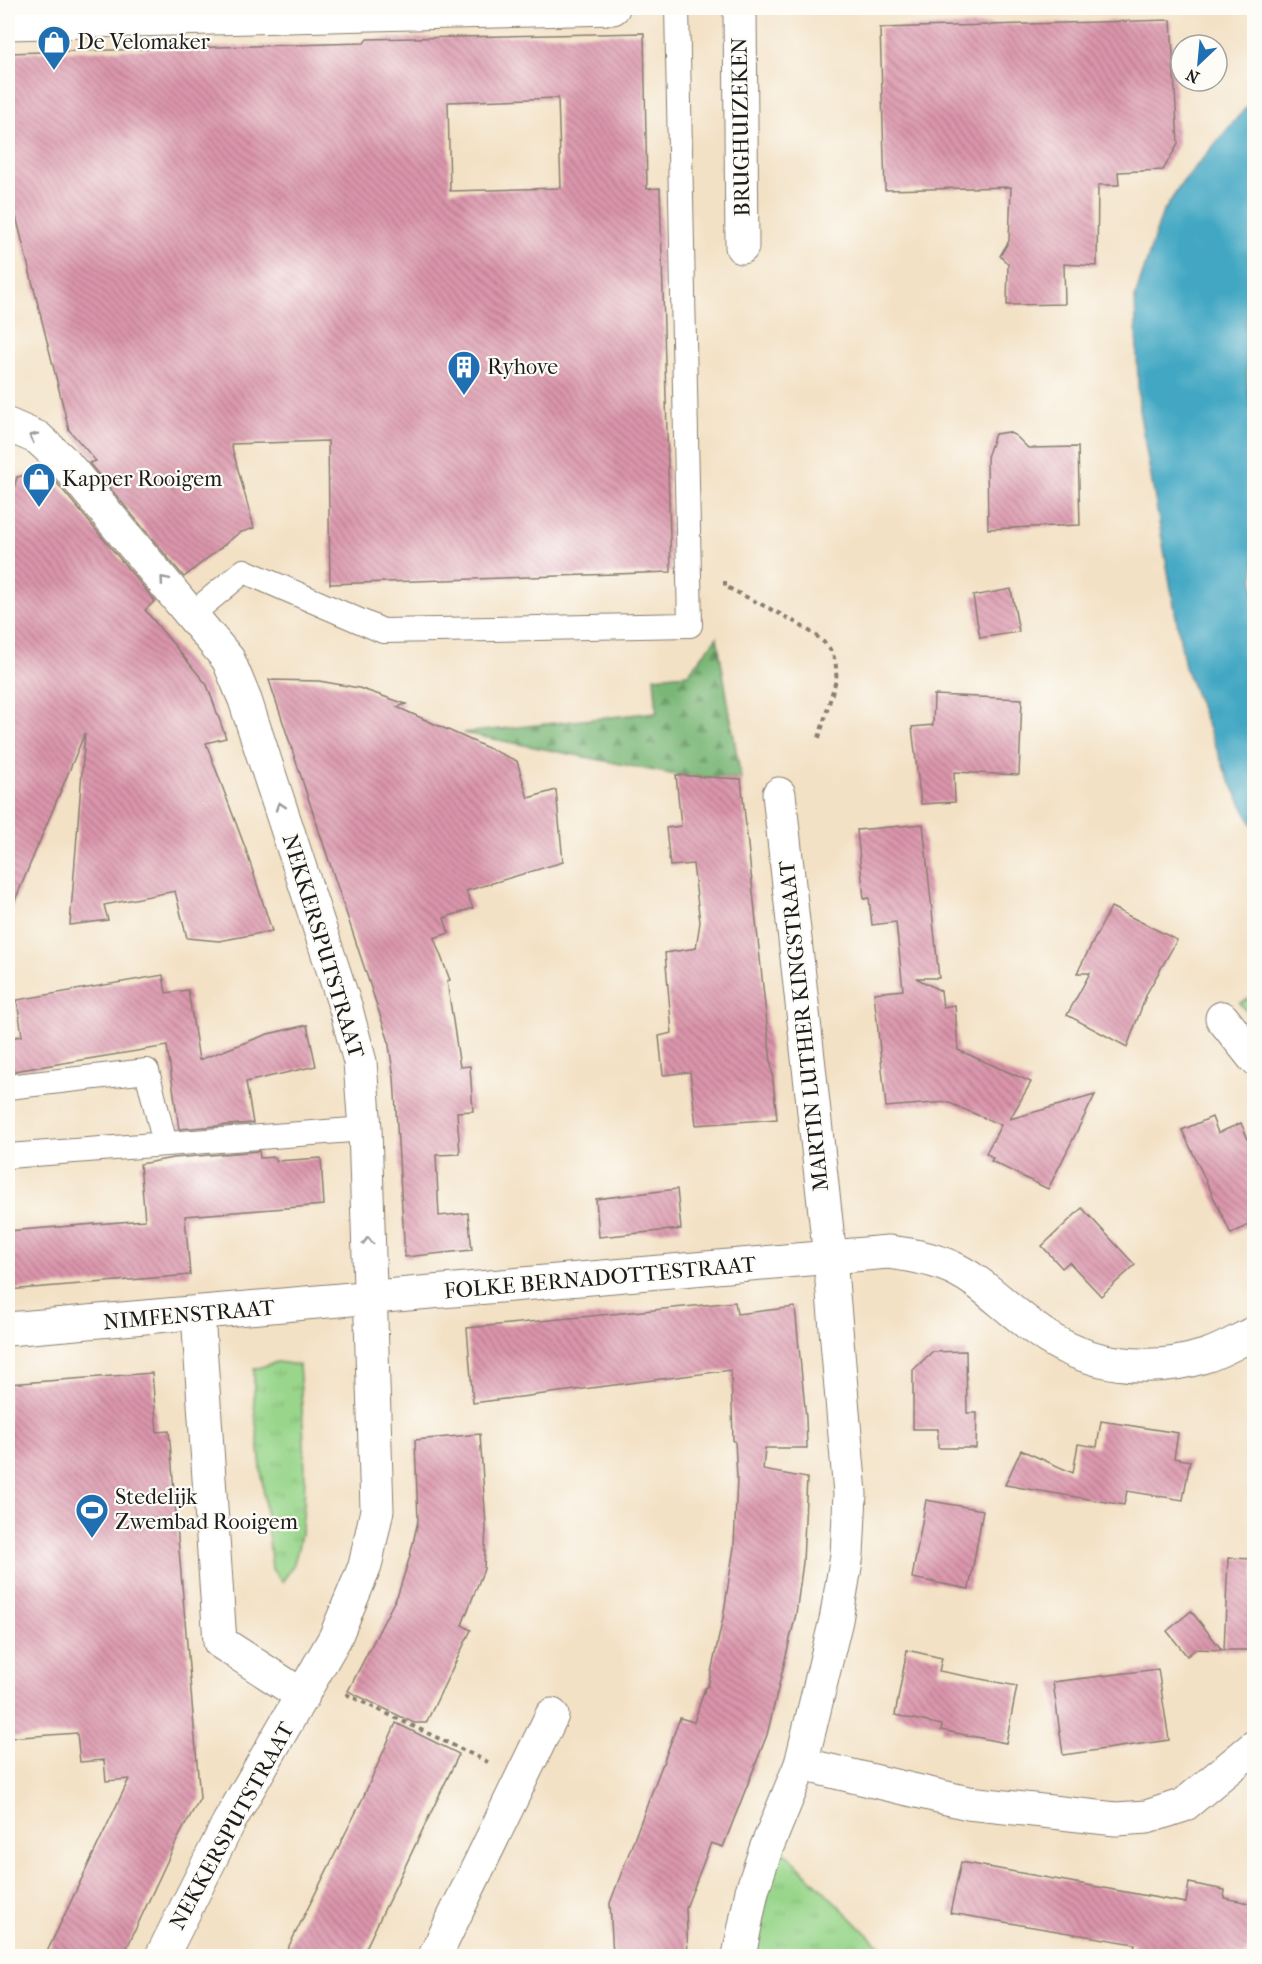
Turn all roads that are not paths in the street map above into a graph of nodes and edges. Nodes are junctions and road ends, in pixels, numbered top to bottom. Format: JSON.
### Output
{"nodes":[{"id":1,"x":613,"y":8,"type":"edge"},
{"id":2,"x":677,"y":8,"type":"edge"},
{"id":3,"x":740,"y":8,"type":"edge"},
{"id":4,"x":8,"y":23,"type":"edge"},
{"id":5,"x":742,"y":247,"type":"dead end"},
{"id":6,"x":8,"y":425,"type":"edge"},
{"id":7,"x":192,"y":614,"type":"junction"},
{"id":8,"x":779,"y":794,"type":"dead end"},
{"id":9,"x":1222,"y":1018,"type":"dead end"},
{"id":10,"x":1254,"y":1058,"type":"edge"},
{"id":11,"x":8,"y":1087,"type":"edge"},
{"id":12,"x":365,"y":1129,"type":"junction"},
{"id":13,"x":165,"y":1144,"type":"junction"},
{"id":14,"x":8,"y":1156,"type":"edge"},
{"id":15,"x":830,"y":1258,"type":"junction"},
{"id":16,"x":369,"y":1299,"type":"junction"},
{"id":17,"x":198,"y":1314,"type":"junction"},
{"id":18,"x":8,"y":1329,"type":"edge"},
{"id":19,"x":1254,"y":1333,"type":"edge"},
{"id":20,"x":308,"y":1687,"type":"junction"},
{"id":21,"x":552,"y":1715,"type":"dead end"},
{"id":22,"x":1254,"y":1747,"type":"edge"},
{"id":23,"x":801,"y":1764,"type":"junction"},
{"id":24,"x":162,"y":1956,"type":"edge"},
{"id":25,"x":435,"y":1956,"type":"edge"},
{"id":26,"x":740,"y":1956,"type":"edge"}],
"edges":[{"from":1,"to":4,"type":"street"},
{"from":2,"to":7,"type":"lane"},
{"from":3,"to":5,"type":"street","name":"BRUGHUIZEKEN"},
{"from":7,"to":6,"type":"street","name":"NEKKERSPUTSTRAAT","one_way":true},
{"from":12,"to":7,"type":"street","name":"NEKKERSPUTSTRAAT","one_way":true},
{"from":8,"to":15,"type":"street","name":"MARTIN LUTHER KINGSTRAAT"},
{"from":9,"to":10,"type":"street"},
{"from":11,"to":13,"type":"lane"},
{"from":12,"to":13,"type":"lane"},
{"from":16,"to":12,"type":"street","name":"NEKKERSPUTSTRAAT","one_way":true},
{"from":13,"to":14,"type":"lane"},
{"from":15,"to":16,"type":"street","name":"FOLKE BERNADOTTESTRAAT"},
{"from":15,"to":19,"type":"street","name":"FOLKE BERNADOTTESTRAAT"},
{"from":15,"to":23,"type":"street","name":"MARTIN LUTHER KINGSTRAAT"},
{"from":16,"to":17,"type":"street","name":"NIMFENSTRAAT"},
{"from":16,"to":20,"type":"street","name":"NEKKERSPUTSTRAAT"},
{"from":17,"to":18,"type":"street","name":"NIMFENSTRAAT"},
{"from":17,"to":20,"type":"street","name":"NEKKERSPUTSTRAAT"},
{"from":20,"to":24,"type":"street","name":"NEKKERSPUTSTRAAT"},
{"from":21,"to":25,"type":"street"},
{"from":22,"to":23,"type":"street"},
{"from":23,"to":26,"type":"street","name":"MARTIN LUTHER KINGSTRAAT"}]}
